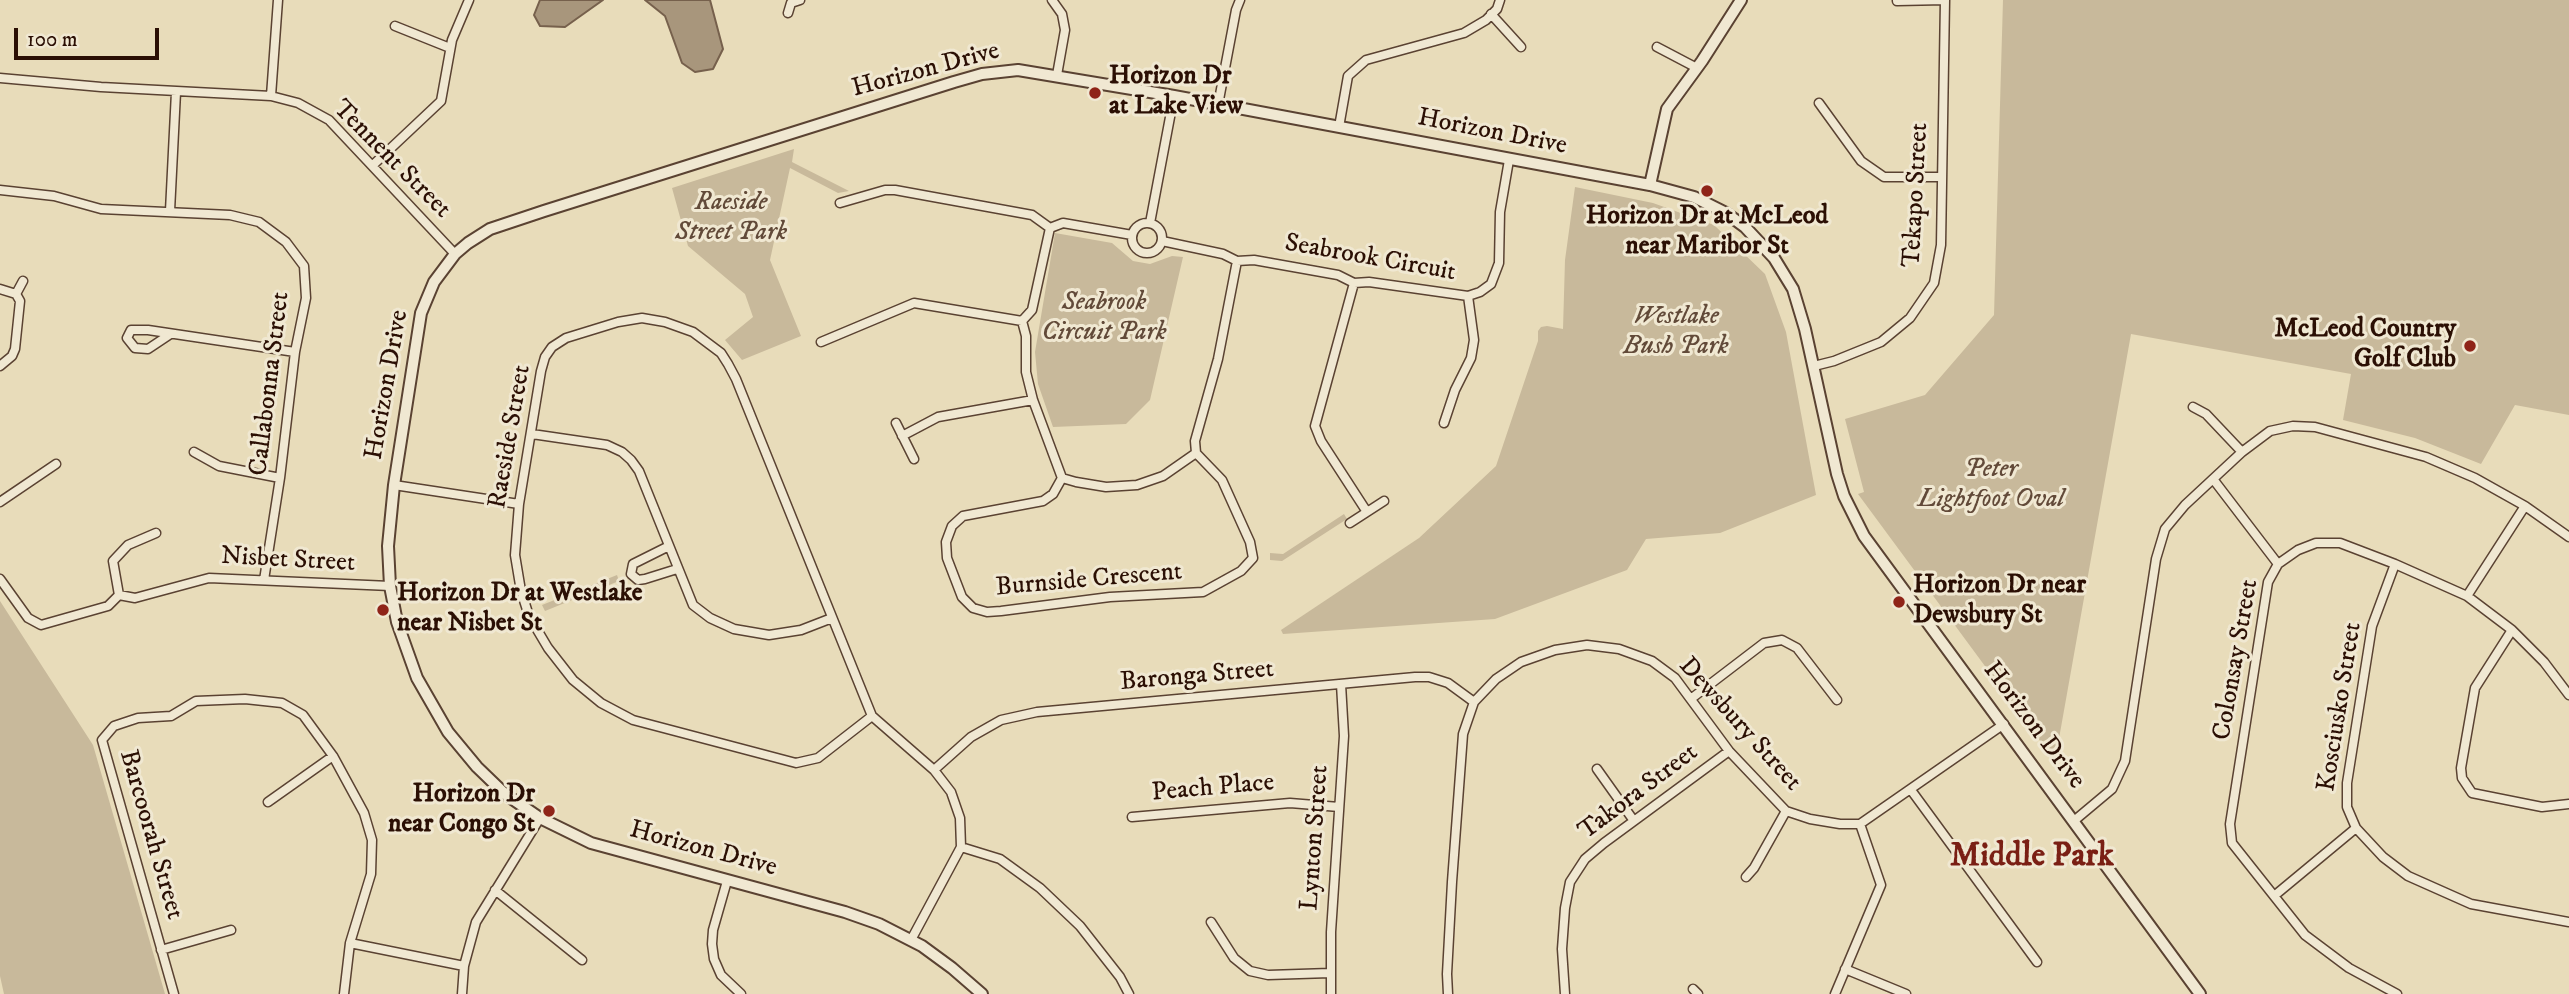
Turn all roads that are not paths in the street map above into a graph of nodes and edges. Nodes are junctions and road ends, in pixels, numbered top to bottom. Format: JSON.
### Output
{"nodes":[{"id":1,"x":278,"y":0,"type":"edge"},
{"id":2,"x":469,"y":0,"type":"edge"},
{"id":3,"x":1052,"y":0,"type":"edge"},
{"id":4,"x":1240,"y":0,"type":"edge"},
{"id":5,"x":1500,"y":0,"type":"edge"},
{"id":6,"x":1741,"y":0,"type":"edge"},
{"id":7,"x":1945,"y":0,"type":"edge"},
{"id":8,"x":794,"y":1,"type":"edge"},
{"id":9,"x":1897,"y":1,"type":"edge"},
{"id":10,"x":788,"y":13,"type":"dead end"},
{"id":11,"x":1491,"y":14,"type":"junction"},
{"id":12,"x":395,"y":26,"type":"dead end"},
{"id":13,"x":1521,"y":47,"type":"dead end"},
{"id":14,"x":1657,"y":47,"type":"dead end"},
{"id":15,"x":450,"y":48,"type":"junction"},
{"id":16,"x":1697,"y":68,"type":"junction"},
{"id":17,"x":1058,"y":75,"type":"junction"},
{"id":18,"x":0,"y":78,"type":"edge"},
{"id":19,"x":176,"y":92,"type":"junction"},
{"id":20,"x":271,"y":96,"type":"junction"},
{"id":21,"x":1174,"y":96,"type":"junction"},
{"id":22,"x":1819,"y":103,"type":"dead end"},
{"id":23,"x":1218,"y":105,"type":"junction"},
{"id":24,"x":1339,"y":127,"type":"junction"},
{"id":25,"x":1509,"y":160,"type":"junction"},
{"id":26,"x":373,"y":165,"type":"junction"},
{"id":27,"x":1941,"y":177,"type":"junction"},
{"id":28,"x":1650,"y":185,"type":"junction"},
{"id":29,"x":0,"y":190,"type":"edge"},
{"id":30,"x":840,"y":203,"type":"dead end"},
{"id":31,"x":170,"y":211,"type":"junction"},
{"id":32,"x":1150,"y":223,"type":"junction"},
{"id":33,"x":1050,"y":228,"type":"junction"},
{"id":34,"x":1132,"y":236,"type":"junction"},
{"id":35,"x":1162,"y":241,"type":"junction"},
{"id":36,"x":455,"y":254,"type":"junction"},
{"id":37,"x":1237,"y":261,"type":"junction"},
{"id":38,"x":23,"y":281,"type":"dead end"},
{"id":39,"x":1354,"y":283,"type":"junction"},
{"id":40,"x":0,"y":289,"type":"edge"},
{"id":41,"x":16,"y":294,"type":"junction"},
{"id":42,"x":1468,"y":296,"type":"junction"},
{"id":43,"x":1022,"y":321,"type":"junction"},
{"id":44,"x":169,"y":335,"type":"junction"},
{"id":45,"x":821,"y":342,"type":"dead end"},
{"id":46,"x":295,"y":352,"type":"junction"},
{"id":47,"x":0,"y":366,"type":"edge"},
{"id":48,"x":1814,"y":366,"type":"junction"},
{"id":49,"x":1034,"y":400,"type":"junction"},
{"id":50,"x":2193,"y":407,"type":"dead end"},
{"id":51,"x":896,"y":423,"type":"dead end"},
{"id":52,"x":1444,"y":423,"type":"dead end"},
{"id":53,"x":532,"y":434,"type":"junction"},
{"id":54,"x":902,"y":436,"type":"junction"},
{"id":55,"x":194,"y":452,"type":"dead end"},
{"id":56,"x":2242,"y":452,"type":"junction"},
{"id":57,"x":1196,"y":453,"type":"junction"},
{"id":58,"x":914,"y":459,"type":"dead end"},
{"id":59,"x":56,"y":464,"type":"dead end"},
{"id":60,"x":280,"y":478,"type":"junction"},
{"id":61,"x":1062,"y":478,"type":"junction"},
{"id":62,"x":2213,"y":480,"type":"junction"},
{"id":63,"x":394,"y":485,"type":"junction"},
{"id":64,"x":1384,"y":501,"type":"dead end"},
{"id":65,"x":0,"y":502,"type":"edge"},
{"id":66,"x":519,"y":504,"type":"junction"},
{"id":67,"x":2525,"y":506,"type":"junction"},
{"id":68,"x":1367,"y":512,"type":"junction"},
{"id":69,"x":1350,"y":523,"type":"dead end"},
{"id":70,"x":2567,"y":531,"type":"edge"},
{"id":71,"x":156,"y":533,"type":"dead end"},
{"id":72,"x":669,"y":546,"type":"junction"},
{"id":73,"x":2277,"y":564,"type":"junction"},
{"id":74,"x":2395,"y":564,"type":"junction"},
{"id":75,"x":677,"y":569,"type":"junction"},
{"id":76,"x":0,"y":579,"type":"edge"},
{"id":77,"x":264,"y":580,"type":"junction"},
{"id":78,"x":390,"y":586,"type":"junction"},
{"id":79,"x":119,"y":595,"type":"junction"},
{"id":80,"x":2467,"y":596,"type":"junction"},
{"id":81,"x":832,"y":618,"type":"junction"},
{"id":82,"x":2511,"y":630,"type":"junction"},
{"id":83,"x":1341,"y":684,"type":"junction"},
{"id":84,"x":2569,"y":695,"type":"edge"},
{"id":85,"x":1692,"y":698,"type":"junction"},
{"id":86,"x":1837,"y":700,"type":"dead end"},
{"id":87,"x":1474,"y":702,"type":"junction"},
{"id":88,"x":872,"y":716,"type":"junction"},
{"id":89,"x":2004,"y":724,"type":"junction"},
{"id":90,"x":1729,"y":751,"type":"junction"},
{"id":91,"x":333,"y":756,"type":"junction"},
{"id":92,"x":1597,"y":769,"type":"dead end"},
{"id":93,"x":934,"y":770,"type":"junction"},
{"id":94,"x":1911,"y":790,"type":"junction"},
{"id":95,"x":268,"y":802,"type":"dead end"},
{"id":96,"x":2569,"y":804,"type":"edge"},
{"id":97,"x":1339,"y":807,"type":"junction"},
{"id":98,"x":1786,"y":811,"type":"junction"},
{"id":99,"x":1132,"y":817,"type":"dead end"},
{"id":100,"x":540,"y":818,"type":"junction"},
{"id":101,"x":2075,"y":820,"type":"junction"},
{"id":102,"x":1634,"y":821,"type":"junction"},
{"id":103,"x":1860,"y":824,"type":"junction"},
{"id":104,"x":2356,"y":828,"type":"junction"},
{"id":105,"x":961,"y":847,"type":"junction"},
{"id":106,"x":1746,"y":877,"type":"dead end"},
{"id":107,"x":727,"y":881,"type":"junction"},
{"id":108,"x":495,"y":890,"type":"junction"},
{"id":109,"x":2274,"y":896,"type":"junction"},
{"id":110,"x":1211,"y":922,"type":"dead end"},
{"id":111,"x":2569,"y":922,"type":"edge"},
{"id":112,"x":231,"y":930,"type":"dead end"},
{"id":113,"x":911,"y":940,"type":"junction"},
{"id":114,"x":350,"y":943,"type":"junction"},
{"id":115,"x":161,"y":950,"type":"junction"},
{"id":116,"x":582,"y":960,"type":"dead end"},
{"id":117,"x":2037,"y":962,"type":"dead end"},
{"id":118,"x":464,"y":966,"type":"junction"},
{"id":119,"x":1845,"y":969,"type":"junction"},
{"id":120,"x":1329,"y":973,"type":"junction"},
{"id":121,"x":174,"y":994,"type":"edge"},
{"id":122,"x":344,"y":994,"type":"edge"},
{"id":123,"x":462,"y":994,"type":"edge"},
{"id":124,"x":741,"y":994,"type":"edge"},
{"id":125,"x":982,"y":994,"type":"edge"},
{"id":126,"x":1129,"y":994,"type":"edge"},
{"id":127,"x":1331,"y":994,"type":"edge"},
{"id":128,"x":1448,"y":994,"type":"edge"},
{"id":129,"x":1565,"y":994,"type":"edge"},
{"id":130,"x":1835,"y":994,"type":"edge"},
{"id":131,"x":1906,"y":994,"type":"edge"},
{"id":132,"x":2200,"y":994,"type":"edge"},
{"id":133,"x":2397,"y":994,"type":"edge"}],
"edges":[{"from":1,"to":20,"type":"street"},
{"from":2,"to":15,"type":"street"},
{"from":3,"to":17,"type":"street"},
{"from":4,"to":23,"type":"street"},
{"from":5,"to":11,"type":"street"},
{"from":6,"to":16,"type":"street"},
{"from":7,"to":9,"type":"street"},
{"from":7,"to":27,"type":"street","name":"Tekapo Street"},
{"from":8,"to":10,"type":"street"},
{"from":11,"to":13,"type":"street"},
{"from":11,"to":24,"type":"street"},
{"from":12,"to":15,"type":"street"},
{"from":14,"to":16,"type":"street"},
{"from":15,"to":26,"type":"street"},
{"from":16,"to":28,"type":"street"},
{"from":17,"to":21,"type":"street","name":"Horizon Drive"},
{"from":17,"to":36,"type":"street","name":"Horizon Drive"},
{"from":18,"to":19,"type":"street","name":"Tennent Street"},
{"from":19,"to":20,"type":"street","name":"Tennent Street"},
{"from":19,"to":31,"type":"street"},
{"from":20,"to":26,"type":"street","name":"Tennent Street"},
{"from":21,"to":23,"type":"street","name":"Horizon Drive"},
{"from":21,"to":32,"type":"street"},
{"from":22,"to":27,"type":"street"},
{"from":23,"to":24,"type":"street","name":"Horizon Drive"},
{"from":24,"to":25,"type":"street","name":"Horizon Drive"},
{"from":25,"to":28,"type":"street","name":"Horizon Drive"},
{"from":25,"to":42,"type":"street","name":"Seabrook Circuit"},
{"from":26,"to":36,"type":"street","name":"Tennent Street"},
{"from":27,"to":48,"type":"street","name":"Tekapo Street"},
{"from":28,"to":48,"type":"street","name":"Horizon Drive"},
{"from":29,"to":31,"type":"street","name":"Callabonna Street"},
{"from":30,"to":33,"type":"street"},
{"from":31,"to":46,"type":"street","name":"Callabonna Street"},
{"from":32,"to":34,"type":"street"},
{"from":32,"to":35,"type":"street"},
{"from":33,"to":34,"type":"street"},
{"from":33,"to":43,"type":"street"},
{"from":34,"to":35,"type":"street"},
{"from":35,"to":37,"type":"street","name":"Seabrook Circuit"},
{"from":36,"to":63,"type":"street","name":"Horizon Drive"},
{"from":37,"to":39,"type":"street","name":"Seabrook Circuit"},
{"from":37,"to":57,"type":"street"},
{"from":38,"to":41,"type":"street"},
{"from":39,"to":42,"type":"street","name":"Seabrook Circuit"},
{"from":39,"to":68,"type":"street"},
{"from":40,"to":41,"type":"street"},
{"from":41,"to":47,"type":"street"},
{"from":42,"to":52,"type":"street"},
{"from":43,"to":45,"type":"street"},
{"from":43,"to":49,"type":"street"},
{"from":44,"to":44,"type":"street"},
{"from":44,"to":46,"type":"street"},
{"from":46,"to":60,"type":"street","name":"Callabonna Street"},
{"from":48,"to":89,"type":"street","name":"Horizon Drive"},
{"from":49,"to":54,"type":"street"},
{"from":49,"to":61,"type":"street"},
{"from":50,"to":56,"type":"street"},
{"from":51,"to":54,"type":"street"},
{"from":53,"to":66,"type":"street","name":"Raeside Street"},
{"from":53,"to":72,"type":"street"},
{"from":53,"to":81,"type":"street","name":"Raeside Street"},
{"from":54,"to":58,"type":"street"},
{"from":55,"to":60,"type":"street"},
{"from":56,"to":62,"type":"street"},
{"from":56,"to":67,"type":"street"},
{"from":57,"to":61,"type":"street"},
{"from":57,"to":61,"type":"street","name":"Burnside Crescent"},
{"from":59,"to":65,"type":"street"},
{"from":60,"to":77,"type":"street","name":"Callabonna Street"},
{"from":62,"to":73,"type":"street"},
{"from":62,"to":101,"type":"street"},
{"from":63,"to":66,"type":"street"},
{"from":63,"to":78,"type":"street","name":"Horizon Drive"},
{"from":64,"to":68,"type":"street"},
{"from":66,"to":88,"type":"street","name":"Raeside Street"},
{"from":67,"to":70,"type":"street"},
{"from":67,"to":80,"type":"street"},
{"from":68,"to":69,"type":"street"},
{"from":71,"to":79,"type":"street"},
{"from":72,"to":75,"type":"street"},
{"from":72,"to":75,"type":"street"},
{"from":73,"to":74,"type":"street","name":"Colonsay Street"},
{"from":73,"to":109,"type":"street","name":"Colonsay Street"},
{"from":74,"to":80,"type":"street","name":"Colonsay Street"},
{"from":74,"to":104,"type":"street","name":"Kosciusko Street"},
{"from":75,"to":81,"type":"street"},
{"from":76,"to":79,"type":"street","name":"Nisbet Street"},
{"from":77,"to":78,"type":"street","name":"Nisbet Street"},
{"from":77,"to":79,"type":"street","name":"Nisbet Street"},
{"from":78,"to":100,"type":"street","name":"Horizon Drive"},
{"from":80,"to":82,"type":"street","name":"Colonsay Street"},
{"from":81,"to":88,"type":"street","name":"Raeside Street"},
{"from":82,"to":84,"type":"street","name":"Colonsay Street"},
{"from":82,"to":96,"type":"street"},
{"from":83,"to":87,"type":"street","name":"Baronga Street"},
{"from":83,"to":93,"type":"street","name":"Baronga Street"},
{"from":83,"to":97,"type":"street","name":"Lynton Street"},
{"from":85,"to":86,"type":"street"},
{"from":85,"to":87,"type":"street","name":"Dewsbury Street"},
{"from":85,"to":90,"type":"street","name":"Dewsbury Street"},
{"from":87,"to":128,"type":"street","name":"Dewsbury Street"},
{"from":88,"to":93,"type":"street","name":"Raeside Street"},
{"from":89,"to":94,"type":"street"},
{"from":89,"to":101,"type":"street","name":"Horizon Drive"},
{"from":90,"to":98,"type":"street","name":"Dewsbury Street"},
{"from":90,"to":102,"type":"street","name":"Takora Street"},
{"from":91,"to":95,"type":"street"},
{"from":91,"to":114,"type":"street","name":"Barcoorah Street"},
{"from":91,"to":115,"type":"street","name":"Barcoorah Street"},
{"from":92,"to":102,"type":"street"},
{"from":93,"to":105,"type":"street","name":"Raeside Street"},
{"from":94,"to":103,"type":"street"},
{"from":94,"to":117,"type":"street"},
{"from":97,"to":99,"type":"street","name":"Peach Place"},
{"from":97,"to":120,"type":"street","name":"Lynton Street"},
{"from":98,"to":103,"type":"street","name":"Dewsbury Street"},
{"from":98,"to":106,"type":"street"},
{"from":100,"to":107,"type":"street","name":"Horizon Drive"},
{"from":100,"to":108,"type":"street"},
{"from":101,"to":132,"type":"street","name":"Horizon Drive"},
{"from":102,"to":129,"type":"street","name":"Takora Street"},
{"from":103,"to":119,"type":"street"},
{"from":104,"to":109,"type":"street"},
{"from":104,"to":111,"type":"street","name":"Kosciusko Street"},
{"from":105,"to":113,"type":"street"},
{"from":105,"to":126,"type":"street"},
{"from":107,"to":113,"type":"street","name":"Horizon Drive"},
{"from":107,"to":124,"type":"street"},
{"from":108,"to":116,"type":"street"},
{"from":108,"to":118,"type":"street"},
{"from":109,"to":133,"type":"street","name":"Colonsay Street"},
{"from":110,"to":120,"type":"street"},
{"from":112,"to":115,"type":"street"},
{"from":113,"to":125,"type":"street","name":"Horizon Drive"},
{"from":114,"to":118,"type":"street"},
{"from":114,"to":122,"type":"street","name":"Barcoorah Street"},
{"from":115,"to":121,"type":"street","name":"Barcoorah Street"},
{"from":118,"to":123,"type":"street"},
{"from":119,"to":130,"type":"street"},
{"from":119,"to":131,"type":"street"},
{"from":120,"to":127,"type":"street","name":"Lynton Street"}]}
